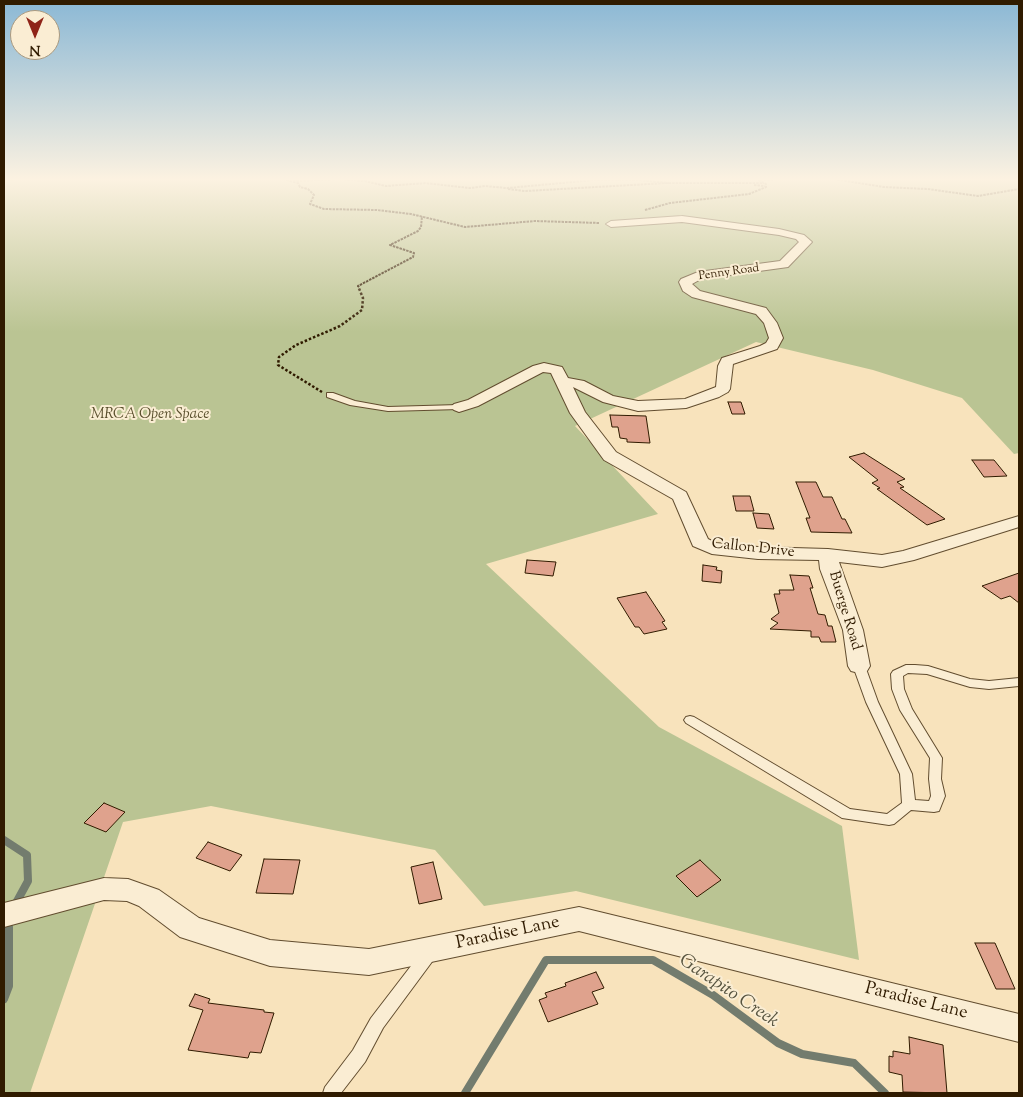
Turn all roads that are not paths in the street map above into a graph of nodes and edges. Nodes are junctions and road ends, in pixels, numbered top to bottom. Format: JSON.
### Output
{"nodes":[{"id":1,"x":766,"y":230,"type":"edge"},
{"id":2,"x":562,"y":381,"type":"junction"},
{"id":3,"x":330,"y":395,"type":"road end"},
{"id":4,"x":459,"y":407,"type":"joint"},
{"id":5,"x":1019,"y":521,"type":"edge"},
{"id":6,"x":828,"y":555,"type":"junction"},
{"id":7,"x":859,"y":666,"type":"joint"},
{"id":8,"x":1019,"y":682,"type":"edge"},
{"id":9,"x":690,"y":720,"type":"dead end"},
{"id":10,"x":909,"y":804,"type":"junction"},
{"id":11,"x":4,"y":916,"type":"edge"},
{"id":12,"x":433,"y":949,"type":"junction"},
{"id":13,"x":1019,"y":1028,"type":"edge"},
{"id":14,"x":332,"y":1093,"type":"edge"}],
"edges":[{"from":1,"to":2,"type":"street","name":"Penny Road"},
{"from":2,"to":4,"type":"street","name":"Callon Drive"},
{"from":2,"to":6,"type":"street","name":"Callon Drive"},
{"from":3,"to":4,"type":"lane"},
{"from":5,"to":6,"type":"street","name":"Callon Drive"},
{"from":6,"to":7,"type":"street","name":"Buerge Road"},
{"from":7,"to":10,"type":"lane"},
{"from":8,"to":10,"type":"lane"},
{"from":9,"to":10,"type":"lane"},
{"from":11,"to":12,"type":"street","name":"Paradise Lane"},
{"from":12,"to":13,"type":"street","name":"Paradise Lane"},
{"from":12,"to":14,"type":"lane"}]}
